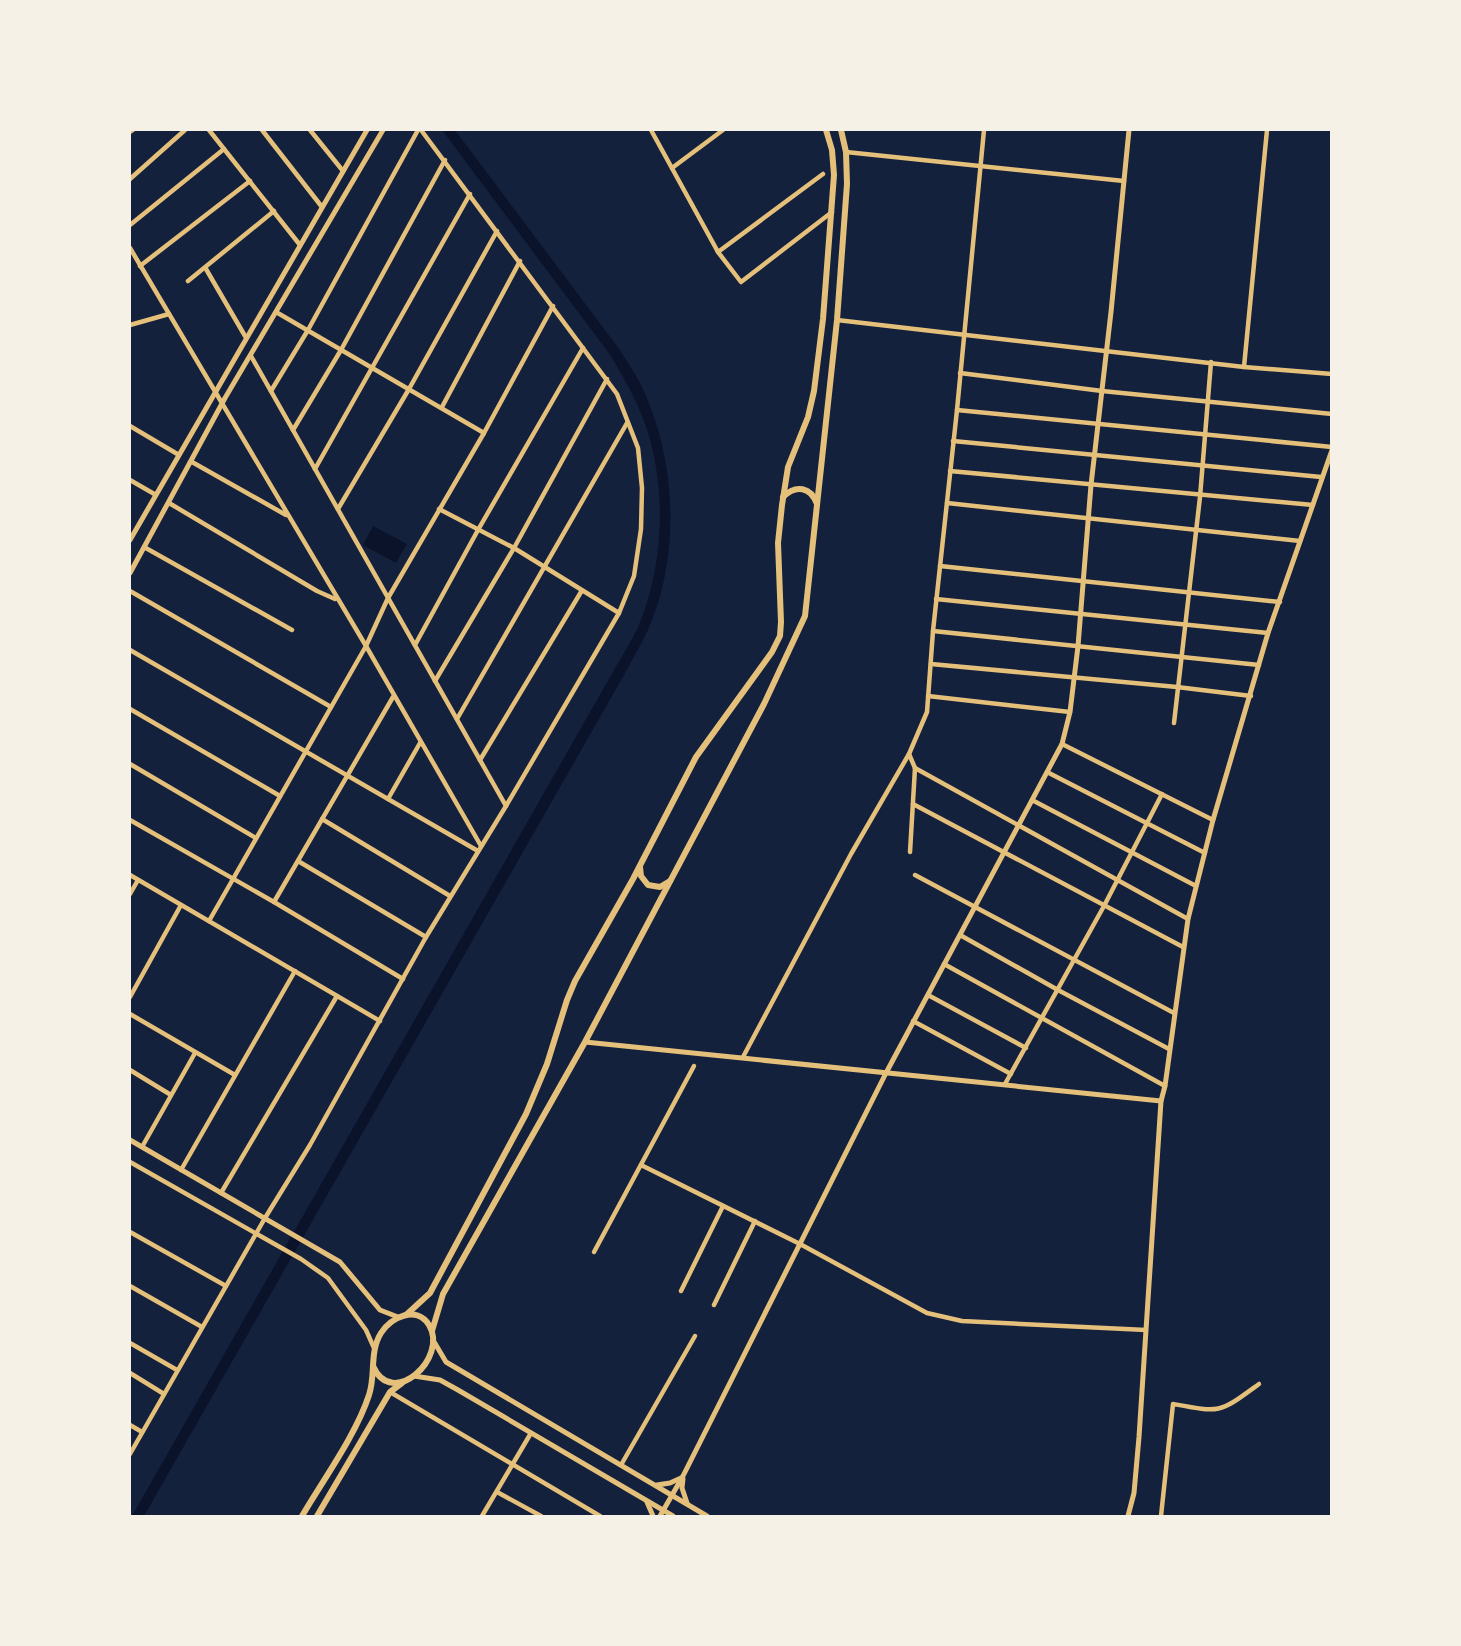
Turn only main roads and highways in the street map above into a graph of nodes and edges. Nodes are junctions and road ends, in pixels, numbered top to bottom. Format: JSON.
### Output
{"nodes":[{"id":1,"x":825,"y":130,"type":"edge"},
{"id":2,"x":841,"y":130,"type":"edge"},
{"id":3,"x":783,"y":497,"type":"junction"},
{"id":4,"x":817,"y":506,"type":"junction"},
{"id":5,"x":641,"y":865,"type":"junction"},
{"id":6,"x":670,"y":881,"type":"junction"},
{"id":7,"x":406,"y":1315,"type":"junction"},
{"id":8,"x":432,"y":1335,"type":"junction"},
{"id":9,"x":373,"y":1366,"type":"junction"},
{"id":10,"x":411,"y":1378,"type":"junction"},
{"id":11,"x":302,"y":1517,"type":"edge"},
{"id":12,"x":317,"y":1517,"type":"edge"}],
"edges":[{"from":1,"to":3,"type":"main road"},
{"from":2,"to":4,"type":"main road"},
{"from":3,"to":4,"type":"main road"},
{"from":3,"to":5,"type":"main road"},
{"from":4,"to":6,"type":"main road"},
{"from":5,"to":6,"type":"main road"},
{"from":5,"to":7,"type":"main road"},
{"from":6,"to":8,"type":"main road"},
{"from":7,"to":8,"type":"main road"},
{"from":7,"to":9,"type":"main road"},
{"from":8,"to":10,"type":"main road"},
{"from":9,"to":10,"type":"main road"},
{"from":9,"to":11,"type":"main road"},
{"from":10,"to":12,"type":"main road"}]}
